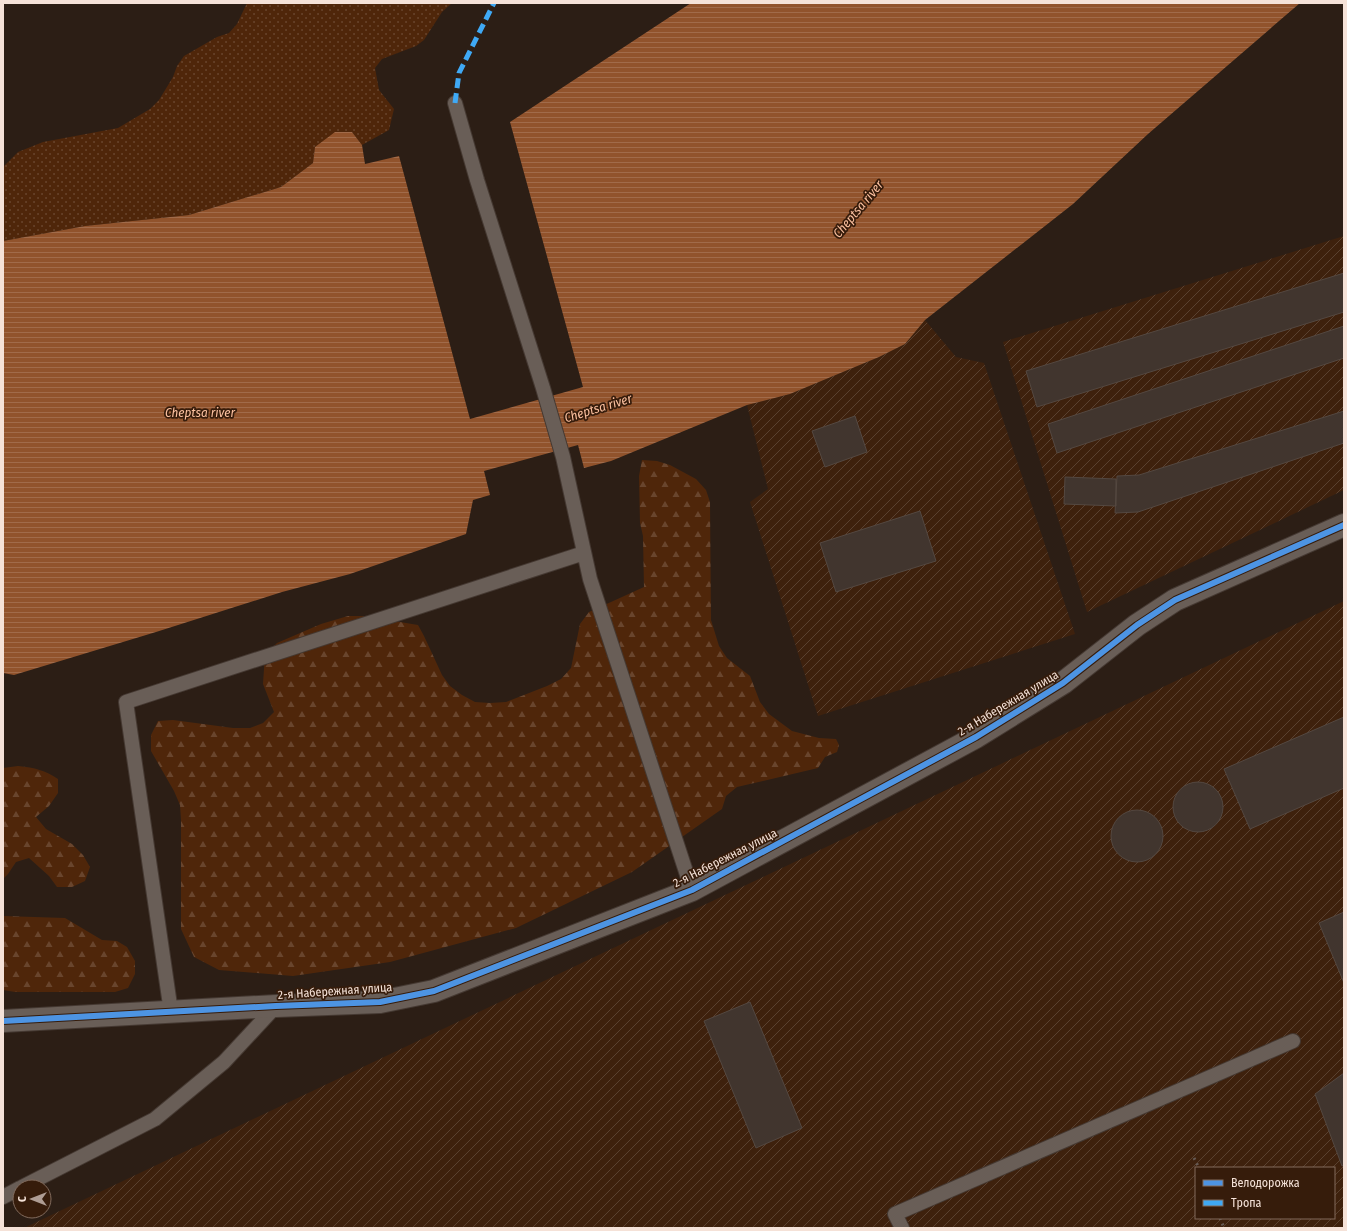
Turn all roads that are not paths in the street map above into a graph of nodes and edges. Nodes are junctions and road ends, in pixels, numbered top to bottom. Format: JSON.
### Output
{"nodes":[{"id":1,"x":455,"y":103,"type":"dead end"},
{"id":2,"x":1344,"y":526,"type":"edge"},
{"id":3,"x":584,"y":553,"type":"junction"},
{"id":4,"x":692,"y":890,"type":"junction"},
{"id":5,"x":276,"y":1006,"type":"junction"},
{"id":6,"x":171,"y":1012,"type":"junction"},
{"id":7,"x":3,"y":1021,"type":"edge"},
{"id":8,"x":1293,"y":1042,"type":"dead end"},
{"id":9,"x":38,"y":1179,"type":"edge"},
{"id":10,"x":12,"y":1192,"type":"edge"},
{"id":11,"x":3,"y":1197,"type":"edge"},
{"id":12,"x":902,"y":1228,"type":"edge"}],
"edges":[{"from":1,"to":3,"type":"lane"},
{"from":2,"to":4,"type":"street","name":"2-я Набережная улица"},
{"from":3,"to":4,"type":"lane"},
{"from":3,"to":6,"type":"lane"},
{"from":4,"to":5,"type":"street","name":"2-я Набережная улица"},
{"from":5,"to":6,"type":"street","name":"2-я Набережная улица"},
{"from":5,"to":9,"type":"lane"},
{"from":6,"to":7,"type":"street","name":"2-я Набережная улица"},
{"from":8,"to":12,"type":"lane"},
{"from":10,"to":11,"type":"lane"}]}
